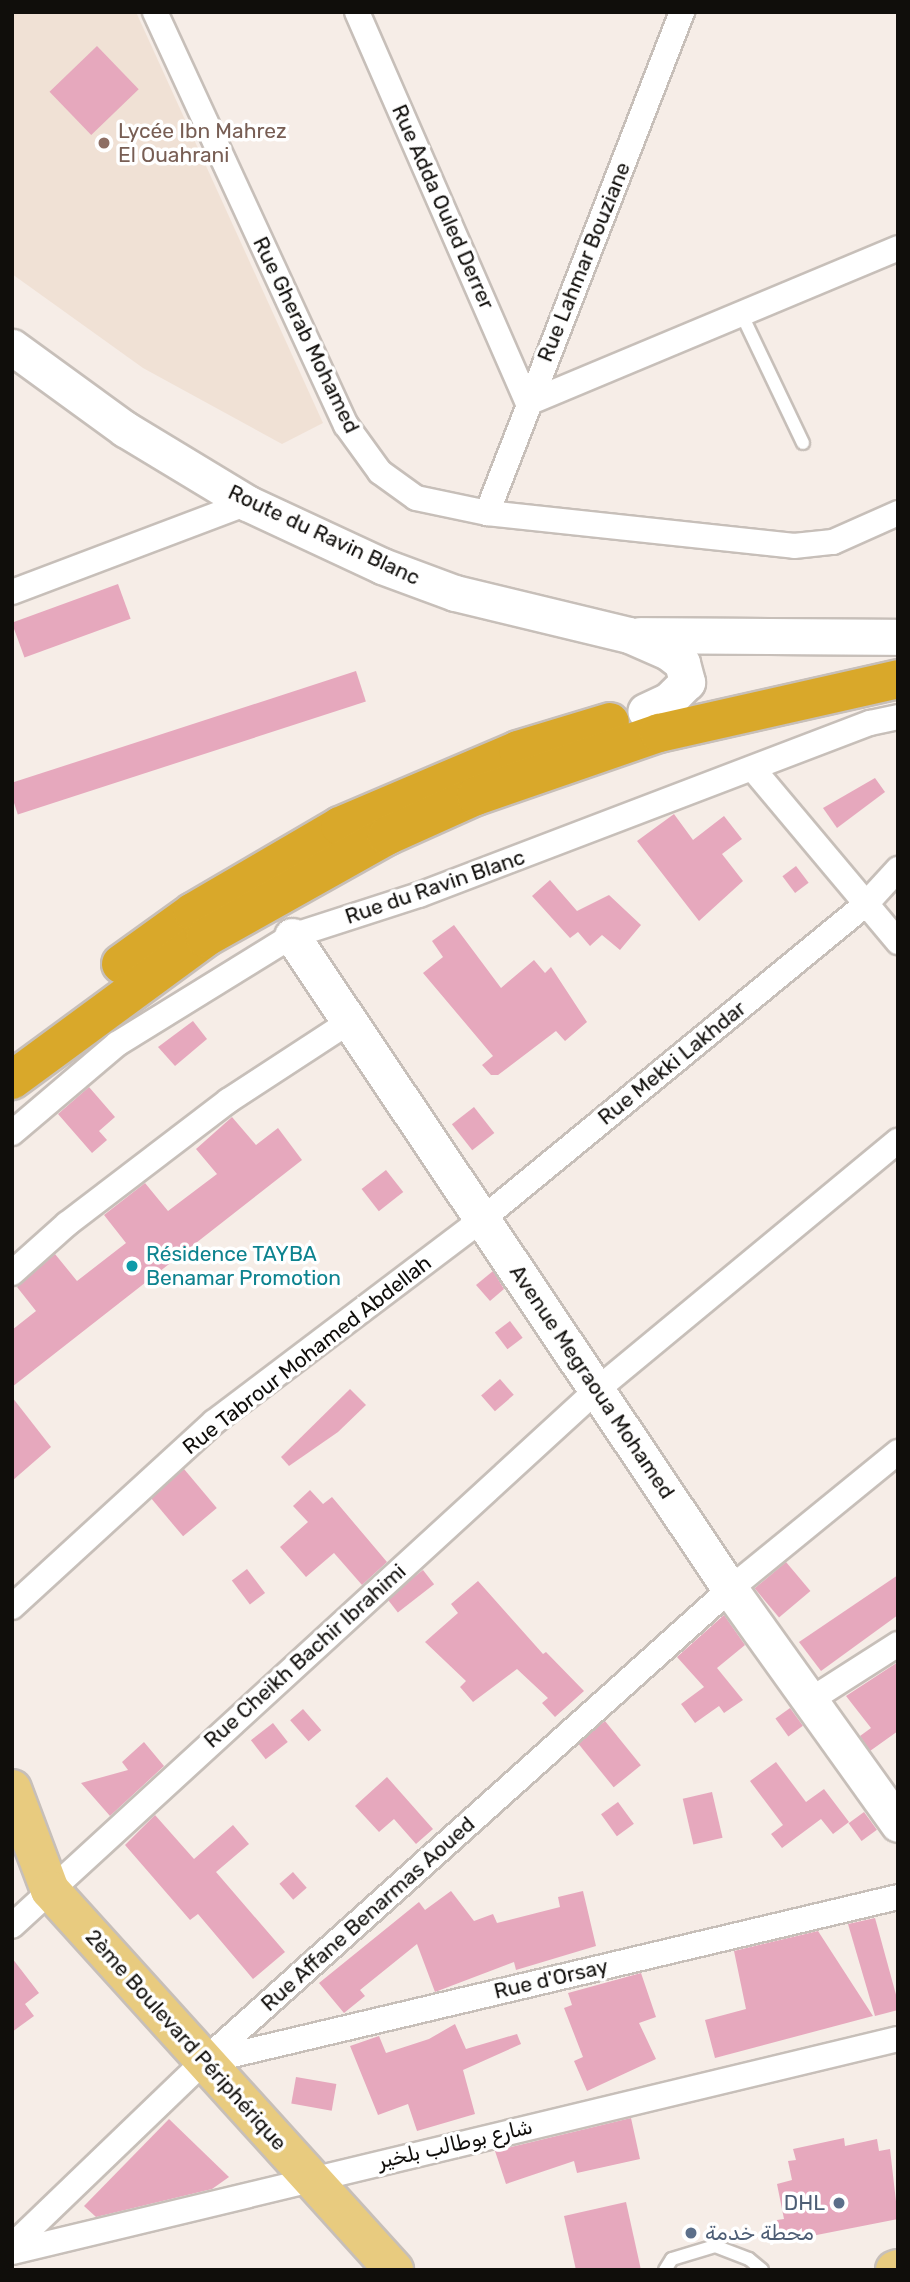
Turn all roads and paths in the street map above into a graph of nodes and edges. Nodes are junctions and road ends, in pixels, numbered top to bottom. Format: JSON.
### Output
{"nodes":[{"id":1,"x":155,"y":12,"type":"edge"},
{"id":2,"x":357,"y":12,"type":"edge"},
{"id":3,"x":682,"y":12,"type":"edge"},
{"id":4,"x":898,"y":248,"type":"edge"},
{"id":5,"x":741,"y":313,"type":"junction"},
{"id":6,"x":12,"y":347,"type":"edge"},
{"id":7,"x":528,"y":402,"type":"junction"},
{"id":8,"x":803,"y":443,"type":"dead end"},
{"id":9,"x":247,"y":503,"type":"junction"},
{"id":10,"x":487,"y":513,"type":"junction"},
{"id":11,"x":898,"y":513,"type":"edge"},
{"id":12,"x":12,"y":592,"type":"edge"},
{"id":13,"x":629,"y":635,"type":"junction"},
{"id":14,"x":898,"y":636,"type":"edge"},
{"id":15,"x":898,"y":653,"type":"edge"},
{"id":16,"x":898,"y":679,"type":"edge"},
{"id":17,"x":646,"y":711,"type":"junction"},
{"id":18,"x":898,"y":717,"type":"edge"},
{"id":19,"x":753,"y":769,"type":"junction"},
{"id":20,"x":898,"y":869,"type":"edge"},
{"id":21,"x":865,"y":905,"type":"junction"},
{"id":22,"x":292,"y":936,"type":"junction"},
{"id":23,"x":898,"y":942,"type":"edge"},
{"id":24,"x":347,"y":1023,"type":"junction"},
{"id":25,"x":12,"y":1048,"type":"edge"},
{"id":26,"x":12,"y":1080,"type":"edge"},
{"id":27,"x":12,"y":1133,"type":"edge"},
{"id":28,"x":898,"y":1140,"type":"edge"},
{"id":29,"x":480,"y":1221,"type":"junction"},
{"id":30,"x":12,"y":1273,"type":"edge"},
{"id":31,"x":599,"y":1388,"type":"junction"},
{"id":32,"x":898,"y":1452,"type":"edge"},
{"id":33,"x":730,"y":1589,"type":"junction"},
{"id":34,"x":12,"y":1607,"type":"edge"},
{"id":35,"x":898,"y":1644,"type":"edge"},
{"id":36,"x":809,"y":1701,"type":"junction"},
{"id":37,"x":12,"y":1789,"type":"edge"},
{"id":38,"x":898,"y":1824,"type":"edge"},
{"id":39,"x":50,"y":1890,"type":"junction"},
{"id":40,"x":898,"y":1897,"type":"edge"},
{"id":41,"x":12,"y":1926,"type":"edge"},
{"id":42,"x":898,"y":2039,"type":"edge"},
{"id":43,"x":204,"y":2061,"type":"junction"},
{"id":44,"x":312,"y":2178,"type":"junction"},
{"id":45,"x":12,"y":2246,"type":"edge"},
{"id":46,"x":12,"y":2252,"type":"edge"},
{"id":47,"x":394,"y":2270,"type":"edge"},
{"id":48,"x":665,"y":2270,"type":"edge"},
{"id":49,"x":762,"y":2270,"type":"edge"}],
"edges":[{"from":1,"to":10,"type":"street","name":"Rue Gherab Mohamed"},
{"from":2,"to":7,"type":"street","name":"Rue Adda Ouled Derrer"},
{"from":3,"to":7,"type":"street","name":"Rue Lahmar Bouziane"},
{"from":4,"to":5,"type":"street"},
{"from":5,"to":7,"type":"street"},
{"from":5,"to":8,"type":"lane"},
{"from":6,"to":9,"type":"main road","name":"Route du Ravin Blanc"},
{"from":7,"to":10,"type":"street","name":"Rue Lahmar Bouziane"},
{"from":9,"to":12,"type":"street"},
{"from":9,"to":13,"type":"main road","name":"Route du Ravin Blanc"},
{"from":10,"to":11,"type":"street","name":"Rue Gherab Mohamed"},
{"from":13,"to":14,"type":"main road"},
{"from":13,"to":17,"type":"main road"},
{"from":15,"to":17,"type":"highway"},
{"from":16,"to":26,"type":"highway"},
{"from":17,"to":25,"type":"highway"},
{"from":18,"to":19,"type":"street","name":"Rue du Ravin Blanc"},
{"from":19,"to":21,"type":"street"},
{"from":19,"to":22,"type":"street","name":"Rue du Ravin Blanc"},
{"from":20,"to":21,"type":"street","name":"Rue Mekki Lakhdar"},
{"from":21,"to":23,"type":"street"},
{"from":21,"to":29,"type":"street","name":"Rue Mekki Lakhdar"},
{"from":22,"to":24,"type":"main road","name":"Avenue Megraoua Mohamed"},
{"from":22,"to":27,"type":"street","name":"Rue du Ravin Blanc"},
{"from":24,"to":29,"type":"main road","name":"Avenue Megraoua Mohamed"},
{"from":24,"to":30,"type":"street"},
{"from":28,"to":31,"type":"street","name":"Rue Cheikh Bachir Ibrahimi"},
{"from":29,"to":31,"type":"main road","name":"Avenue Megraoua Mohamed"},
{"from":29,"to":34,"type":"street","name":"Rue Tabrour Mohamed Abdellah"},
{"from":31,"to":33,"type":"main road","name":"Avenue Megraoua Mohamed"},
{"from":31,"to":39,"type":"street","name":"Rue Cheikh Bachir Ibrahimi"},
{"from":32,"to":33,"type":"street","name":"Rue Affane Benarmas Aoued"},
{"from":33,"to":36,"type":"main road","name":"Avenue Megraoua Mohamed"},
{"from":33,"to":43,"type":"street","name":"Rue Affane Benarmas Aoued"},
{"from":35,"to":36,"type":"street"},
{"from":36,"to":38,"type":"main road","name":"Avenue Megraoua Mohamed"},
{"from":37,"to":39,"type":"main road","name":"2ème Boulevard Périphérique"},
{"from":39,"to":41,"type":"street","name":"Rue Cheikh Bachir Ibrahimi"},
{"from":39,"to":43,"type":"main road","name":"2ème Boulevard Périphérique"},
{"from":40,"to":43,"type":"street","name":"Rue d'Orsay"},
{"from":42,"to":44,"type":"street","name":"شارع بوطالب بلخير"},
{"from":43,"to":44,"type":"main road","name":"2ème Boulevard Périphérique"},
{"from":43,"to":45,"type":"street","name":"Rue Affane Benarmas Aoued"},
{"from":44,"to":46,"type":"street","name":"شارع بوطالب بلخير"},
{"from":44,"to":47,"type":"main road","name":"2ème Boulevard Périphérique"},
{"from":48,"to":49,"type":"lane"}]}
